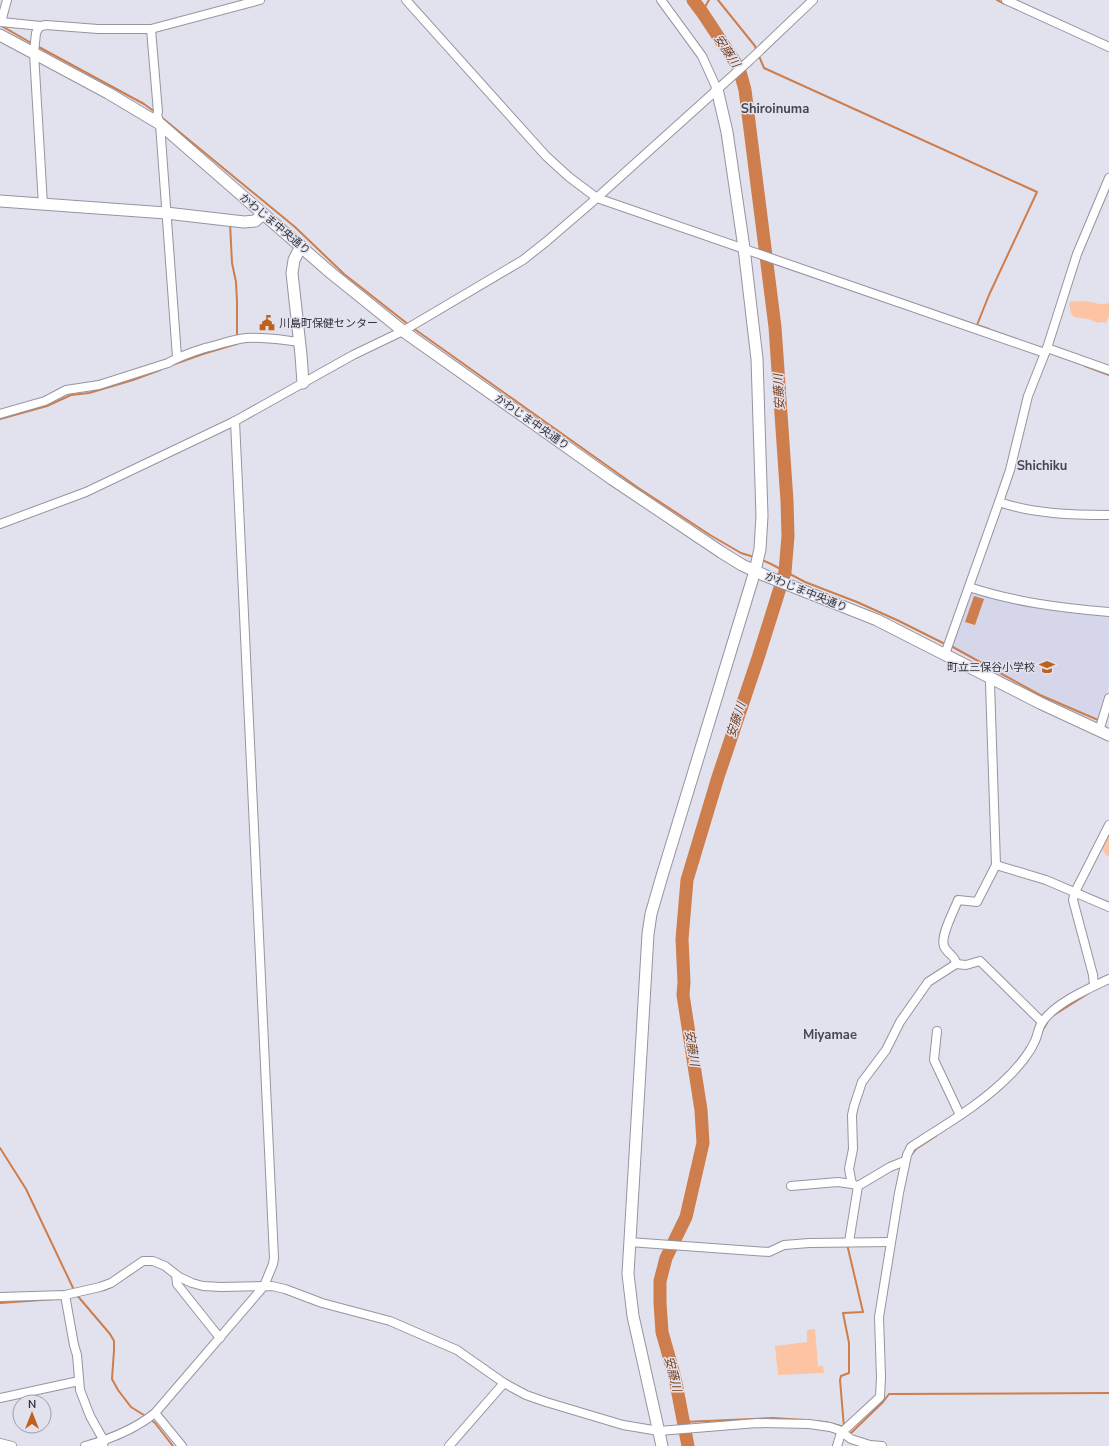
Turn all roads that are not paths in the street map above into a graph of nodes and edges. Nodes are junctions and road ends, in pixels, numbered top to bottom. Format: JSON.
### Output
{"nodes":[{"id":1,"x":7,"y":0,"type":"edge"},
{"id":2,"x":260,"y":0,"type":"edge"},
{"id":3,"x":406,"y":0,"type":"edge"},
{"id":4,"x":661,"y":0,"type":"edge"},
{"id":5,"x":813,"y":0,"type":"edge"},
{"id":6,"x":1006,"y":0,"type":"edge"},
{"id":7,"x":249,"y":1,"type":"edge"},
{"id":8,"x":41,"y":26,"type":"junction"},
{"id":9,"x":151,"y":29,"type":"junction"},
{"id":10,"x":0,"y":35,"type":"edge"},
{"id":11,"x":34,"y":47,"type":"junction"},
{"id":12,"x":1109,"y":47,"type":"edge"},
{"id":13,"x":717,"y":89,"type":"junction"},
{"id":14,"x":158,"y":117,"type":"junction"},
{"id":15,"x":1109,"y":178,"type":"edge"},
{"id":16,"x":597,"y":198,"type":"junction"},
{"id":17,"x":0,"y":202,"type":"edge"},
{"id":18,"x":43,"y":205,"type":"junction"},
{"id":19,"x":166,"y":213,"type":"junction"},
{"id":20,"x":263,"y":214,"type":"junction"},
{"id":21,"x":301,"y":246,"type":"junction"},
{"id":22,"x":744,"y":248,"type":"junction"},
{"id":23,"x":403,"y":331,"type":"junction"},
{"id":24,"x":300,"y":342,"type":"junction"},
{"id":25,"x":1046,"y":350,"type":"junction"},
{"id":26,"x":177,"y":357,"type":"junction"},
{"id":27,"x":1109,"y":370,"type":"edge"},
{"id":28,"x":303,"y":383,"type":"junction"},
{"id":29,"x":0,"y":414,"type":"edge"},
{"id":30,"x":235,"y":421,"type":"junction"},
{"id":31,"x":999,"y":502,"type":"junction"},
{"id":32,"x":1109,"y":515,"type":"edge"},
{"id":33,"x":0,"y":524,"type":"edge"},
{"id":34,"x":755,"y":571,"type":"junction"},
{"id":35,"x":969,"y":587,"type":"junction"},
{"id":36,"x":1109,"y":612,"type":"edge"},
{"id":37,"x":945,"y":654,"type":"junction"},
{"id":38,"x":992,"y":678,"type":"junction"},
{"id":39,"x":1109,"y":698,"type":"edge"},
{"id":40,"x":1098,"y":731,"type":"junction"},
{"id":41,"x":1109,"y":735,"type":"edge"},
{"id":42,"x":1109,"y":825,"type":"edge"},
{"id":43,"x":996,"y":865,"type":"junction"},
{"id":44,"x":1075,"y":892,"type":"junction"},
{"id":45,"x":1109,"y":907,"type":"edge"},
{"id":46,"x":956,"y":964,"type":"junction"},
{"id":47,"x":1109,"y":979,"type":"edge"},
{"id":48,"x":1094,"y":985,"type":"junction"},
{"id":49,"x":1042,"y":1022,"type":"junction"},
{"id":50,"x":937,"y":1031,"type":"dead end"},
{"id":51,"x":960,"y":1115,"type":"junction"},
{"id":52,"x":906,"y":1161,"type":"junction"},
{"id":53,"x":855,"y":1185,"type":"junction"},
{"id":54,"x":792,"y":1186,"type":"dead end"},
{"id":55,"x":629,"y":1242,"type":"junction"},
{"id":56,"x":849,"y":1242,"type":"junction"},
{"id":57,"x":891,"y":1242,"type":"junction"},
{"id":58,"x":176,"y":1275,"type":"junction"},
{"id":59,"x":264,"y":1286,"type":"junction"},
{"id":60,"x":65,"y":1295,"type":"junction"},
{"id":61,"x":0,"y":1297,"type":"edge"},
{"id":62,"x":220,"y":1338,"type":"junction"},
{"id":63,"x":79,"y":1382,"type":"junction"},
{"id":64,"x":504,"y":1383,"type":"junction"},
{"id":65,"x":0,"y":1398,"type":"edge"},
{"id":66,"x":155,"y":1413,"type":"junction"},
{"id":67,"x":659,"y":1431,"type":"junction"},
{"id":68,"x":842,"y":1433,"type":"junction"},
{"id":69,"x":104,"y":1443,"type":"edge"},
{"id":70,"x":85,"y":1446,"type":"edge"},
{"id":71,"x":182,"y":1446,"type":"edge"},
{"id":72,"x":449,"y":1446,"type":"edge"},
{"id":73,"x":662,"y":1446,"type":"edge"},
{"id":74,"x":837,"y":1446,"type":"edge"},
{"id":75,"x":882,"y":1446,"type":"edge"}],
"edges":[{"from":1,"to":8,"type":"street"},
{"from":2,"to":7,"type":"street"},
{"from":3,"to":16,"type":"street"},
{"from":4,"to":13,"type":"street"},
{"from":5,"to":13,"type":"street"},
{"from":6,"to":12,"type":"street"},
{"from":7,"to":9,"type":"street"},
{"from":8,"to":9,"type":"street"},
{"from":8,"to":11,"type":"street"},
{"from":9,"to":14,"type":"street"},
{"from":10,"to":11,"type":"street","name":"かわじま中央通り"},
{"from":11,"to":14,"type":"street","name":"かわじま中央通り"},
{"from":11,"to":18,"type":"street"},
{"from":13,"to":16,"type":"street"},
{"from":13,"to":22,"type":"street"},
{"from":14,"to":19,"type":"street"},
{"from":14,"to":20,"type":"street","name":"かわじま中央通り"},
{"from":15,"to":25,"type":"street"},
{"from":16,"to":22,"type":"street"},
{"from":16,"to":23,"type":"street"},
{"from":17,"to":18,"type":"street"},
{"from":18,"to":19,"type":"street"},
{"from":19,"to":20,"type":"street"},
{"from":19,"to":26,"type":"street"},
{"from":20,"to":21,"type":"street","name":"かわじま中央通り"},
{"from":21,"to":23,"type":"street","name":"かわじま中央通り"},
{"from":21,"to":24,"type":"street"},
{"from":22,"to":25,"type":"street"},
{"from":22,"to":34,"type":"street"},
{"from":23,"to":28,"type":"street"},
{"from":23,"to":34,"type":"street","name":"かわじま中央通り"},
{"from":24,"to":26,"type":"street"},
{"from":24,"to":28,"type":"street"},
{"from":25,"to":27,"type":"street"},
{"from":25,"to":31,"type":"street"},
{"from":26,"to":29,"type":"street"},
{"from":28,"to":30,"type":"street"},
{"from":30,"to":33,"type":"street"},
{"from":30,"to":59,"type":"street"},
{"from":31,"to":32,"type":"street"},
{"from":31,"to":35,"type":"street"},
{"from":34,"to":37,"type":"street","name":"かわじま中央通り"},
{"from":34,"to":55,"type":"street"},
{"from":35,"to":36,"type":"street"},
{"from":35,"to":37,"type":"street"},
{"from":37,"to":38,"type":"street","name":"かわじま中央通り"},
{"from":38,"to":40,"type":"street","name":"かわじま中央通り"},
{"from":38,"to":43,"type":"street"},
{"from":39,"to":40,"type":"street"},
{"from":40,"to":41,"type":"street","name":"かわじま中央通り"},
{"from":42,"to":44,"type":"street"},
{"from":43,"to":44,"type":"street"},
{"from":43,"to":46,"type":"street"},
{"from":44,"to":45,"type":"street"},
{"from":44,"to":48,"type":"street"},
{"from":46,"to":49,"type":"street"},
{"from":46,"to":53,"type":"street"},
{"from":47,"to":48,"type":"street"},
{"from":48,"to":49,"type":"street"},
{"from":49,"to":51,"type":"street"},
{"from":50,"to":51,"type":"street"},
{"from":51,"to":52,"type":"street"},
{"from":52,"to":53,"type":"street"},
{"from":52,"to":57,"type":"street"},
{"from":53,"to":54,"type":"street"},
{"from":53,"to":56,"type":"street"},
{"from":55,"to":56,"type":"street"},
{"from":55,"to":67,"type":"street"},
{"from":56,"to":57,"type":"street"},
{"from":57,"to":68,"type":"street"},
{"from":58,"to":59,"type":"street"},
{"from":58,"to":60,"type":"street"},
{"from":58,"to":62,"type":"street"},
{"from":59,"to":62,"type":"street"},
{"from":59,"to":64,"type":"street"},
{"from":60,"to":61,"type":"street"},
{"from":60,"to":63,"type":"street"},
{"from":62,"to":66,"type":"street"},
{"from":63,"to":65,"type":"street"},
{"from":63,"to":69,"type":"street"},
{"from":64,"to":67,"type":"street"},
{"from":64,"to":72,"type":"street"},
{"from":66,"to":69,"type":"street"},
{"from":66,"to":71,"type":"street"},
{"from":67,"to":68,"type":"street"},
{"from":67,"to":73,"type":"street"},
{"from":68,"to":74,"type":"street"},
{"from":68,"to":75,"type":"street"},
{"from":69,"to":70,"type":"street"}]}
